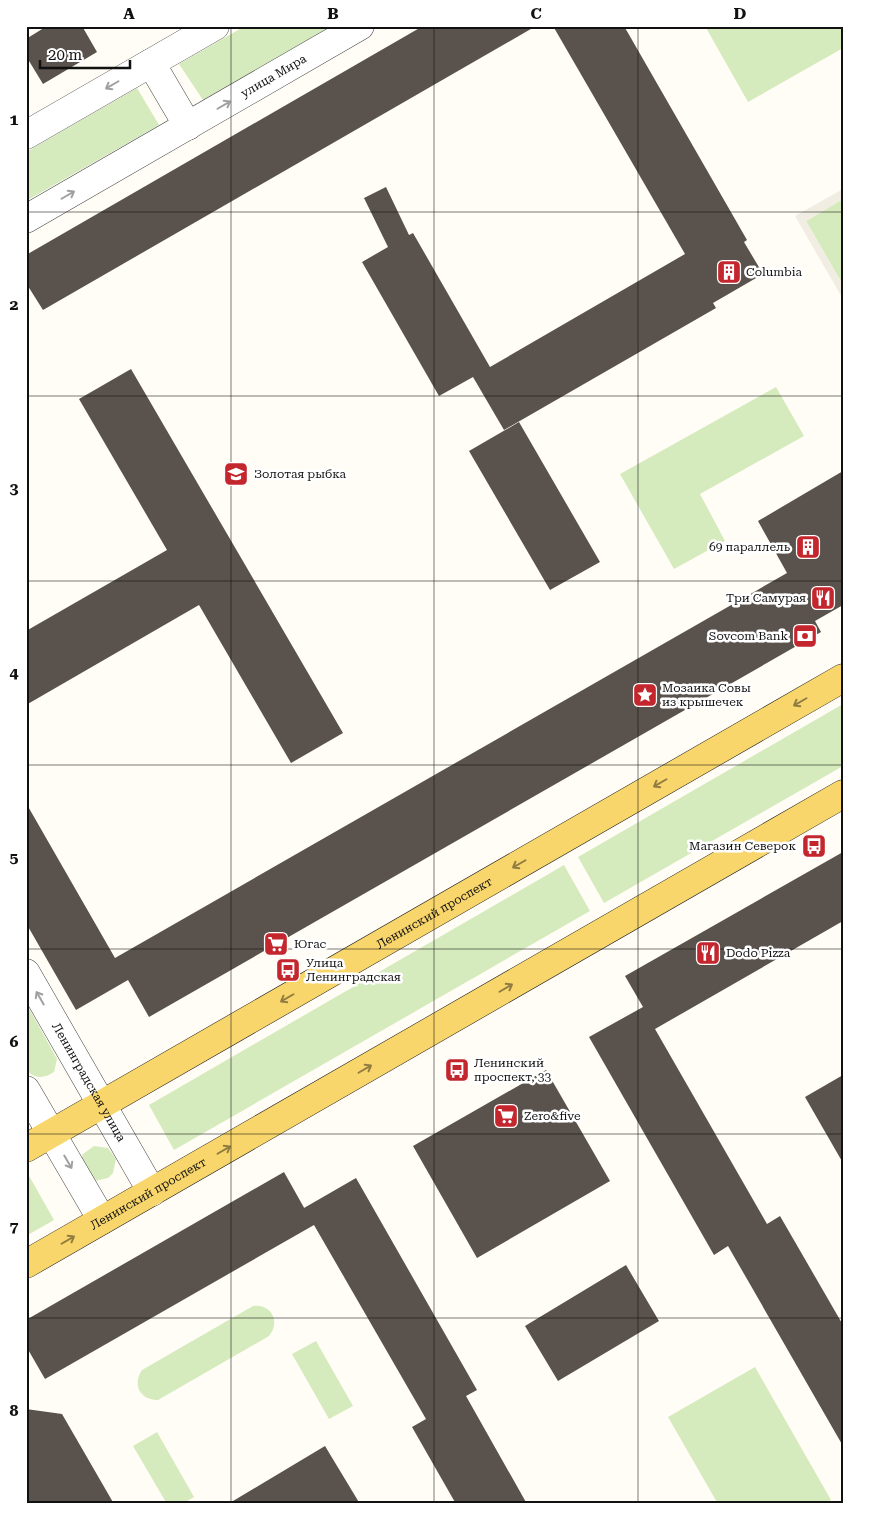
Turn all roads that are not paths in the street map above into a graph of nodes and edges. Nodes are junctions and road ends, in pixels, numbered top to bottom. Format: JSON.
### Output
{"nodes":[{"id":1,"x":215,"y":26,"type":"edge"},
{"id":2,"x":360,"y":26,"type":"edge"},
{"id":3,"x":151,"y":63,"type":"junction"},
{"id":4,"x":188,"y":126,"type":"junction"},
{"id":5,"x":26,"y":135,"type":"edge"},
{"id":6,"x":26,"y":219,"type":"edge"},
{"id":7,"x":843,"y":678,"type":"edge"},
{"id":8,"x":843,"y":794,"type":"edge"},
{"id":9,"x":26,"y":973,"type":"edge"},
{"id":10,"x":26,"y":1090,"type":"edge"},
{"id":11,"x":102,"y":1104,"type":"junction"},
{"id":12,"x":52,"y":1133,"type":"junction"},
{"id":13,"x":26,"y":1148,"type":"edge"},
{"id":14,"x":152,"y":1192,"type":"junction"},
{"id":15,"x":102,"y":1220,"type":"junction"},
{"id":16,"x":26,"y":1264,"type":"edge"}],
"edges":[{"from":1,"to":3,"type":"street"},
{"from":4,"to":2,"type":"street","name":"улица Мира","one_way":true},
{"from":3,"to":4,"type":"street"},
{"from":3,"to":5,"type":"street","one_way":true},
{"from":6,"to":4,"type":"street","name":"улица Мира","one_way":true},
{"from":7,"to":11,"type":"main road","name":"Ленинский проспект","one_way":true},
{"from":14,"to":8,"type":"main road","name":"Ленинский проспект","one_way":true},
{"from":11,"to":9,"type":"street","name":"Ленинградская улица","one_way":true},
{"from":10,"to":12,"type":"street"},
{"from":11,"to":12,"type":"main road","name":"Ленинский проспект"},
{"from":11,"to":14,"type":"street","name":"Ленинградская улица"},
{"from":12,"to":13,"type":"main road","name":"Ленинский проспект"},
{"from":12,"to":15,"type":"street","one_way":true},
{"from":14,"to":15,"type":"main road","name":"Ленинский проспект"},
{"from":16,"to":15,"type":"main road","name":"Ленинский проспект","one_way":true}]}
